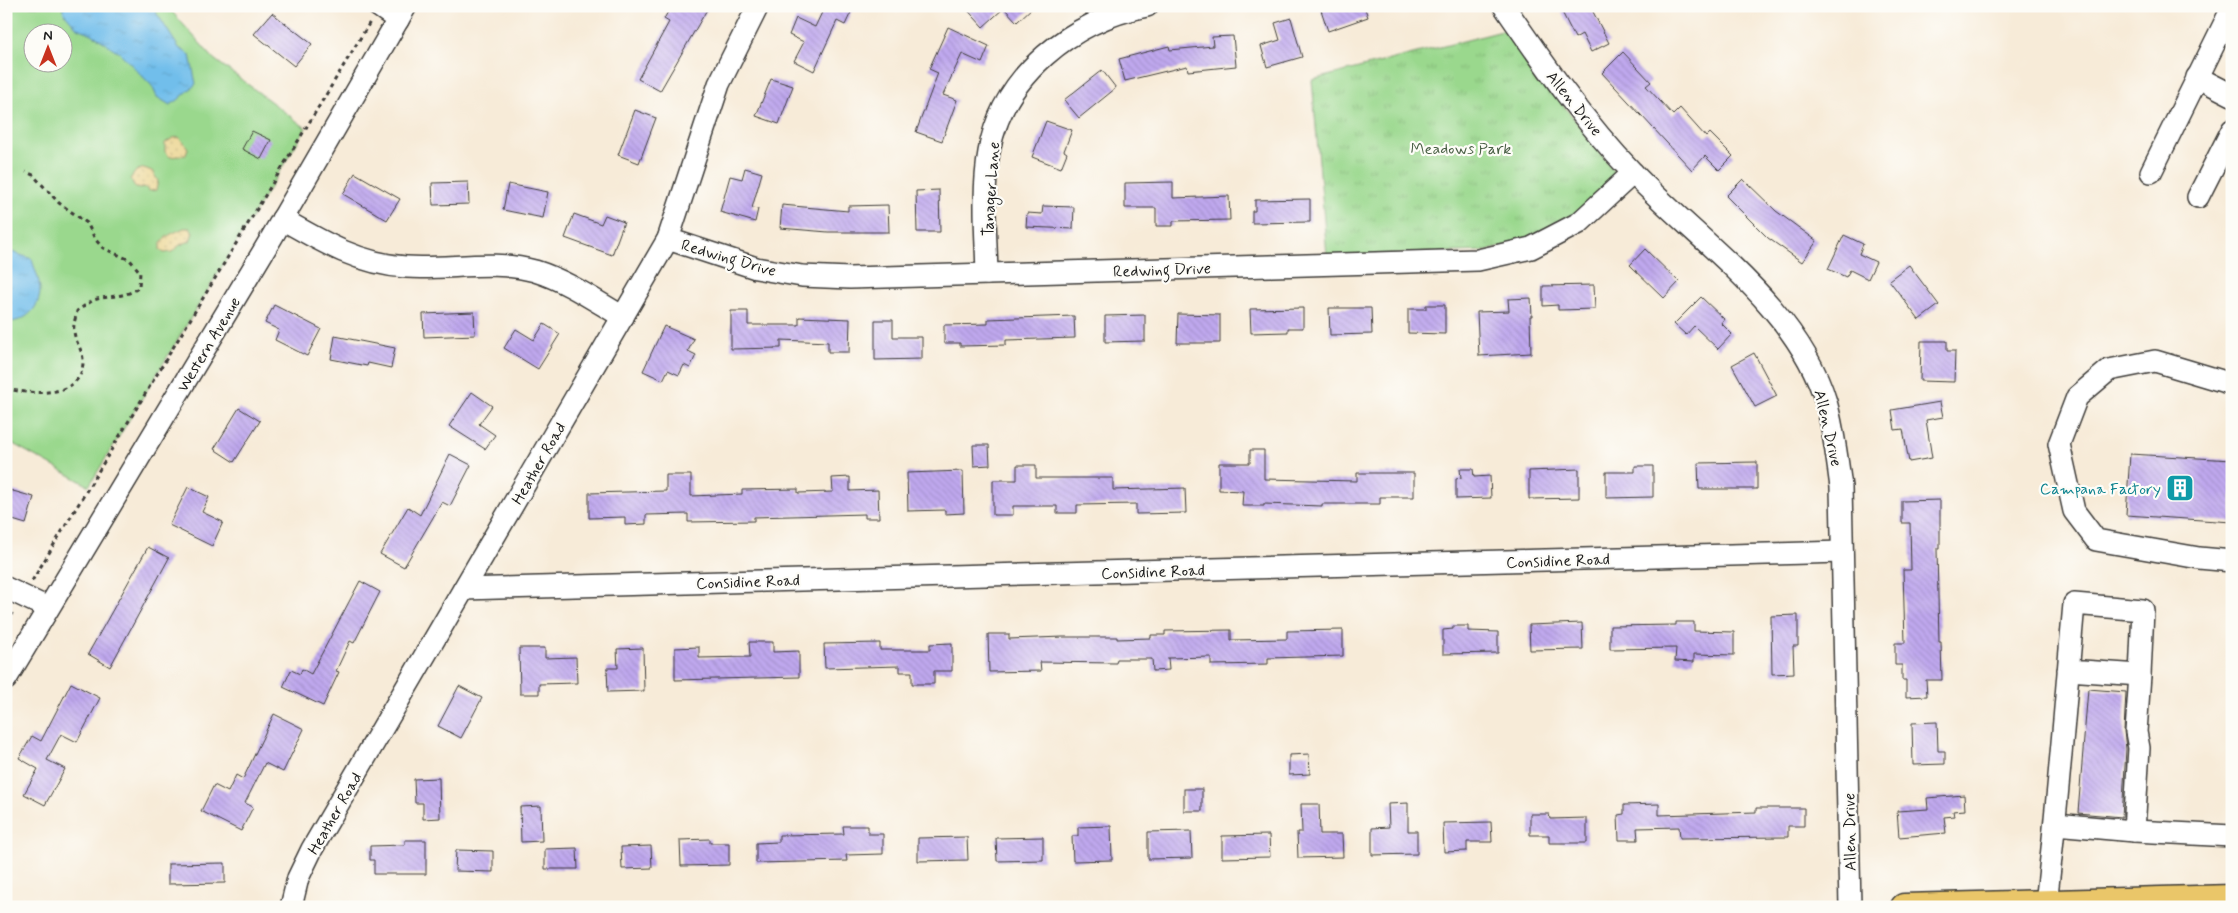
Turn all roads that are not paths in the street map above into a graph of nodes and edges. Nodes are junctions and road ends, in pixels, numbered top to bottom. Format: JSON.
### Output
{"nodes":[{"id":1,"x":758,"y":6,"type":"edge"},
{"id":2,"x":1146,"y":6,"type":"edge"},
{"id":3,"x":1504,"y":6,"type":"edge"},
{"id":4,"x":379,"y":7,"type":"edge"},
{"id":5,"x":2232,"y":8,"type":"edge"},
{"id":6,"x":402,"y":13,"type":"edge"},
{"id":7,"x":2198,"y":78,"type":"junction"},
{"id":8,"x":2232,"y":95,"type":"edge"},
{"id":9,"x":2232,"y":130,"type":"edge"},
{"id":10,"x":2151,"y":172,"type":"dead end"},
{"id":11,"x":1633,"y":173,"type":"junction"},
{"id":12,"x":2198,"y":197,"type":"dead end"},
{"id":13,"x":282,"y":219,"type":"junction"},
{"id":14,"x":668,"y":239,"type":"junction"},
{"id":15,"x":987,"y":274,"type":"junction"},
{"id":16,"x":622,"y":317,"type":"junction"},
{"id":17,"x":2232,"y":384,"type":"edge"},
{"id":18,"x":1842,"y":552,"type":"junction"},
{"id":19,"x":2232,"y":561,"type":"edge"},
{"id":20,"x":464,"y":589,"type":"junction"},
{"id":21,"x":14,"y":592,"type":"edge"},
{"id":22,"x":48,"y":608,"type":"junction"},
{"id":23,"x":2068,"y":670,"type":"junction"},
{"id":24,"x":2140,"y":675,"type":"junction"},
{"id":25,"x":6,"y":679,"type":"edge"},
{"id":26,"x":2055,"y":824,"type":"junction"},
{"id":27,"x":2134,"y":830,"type":"junction"},
{"id":28,"x":2232,"y":836,"type":"edge"},
{"id":29,"x":2232,"y":898,"type":"edge"},
{"id":30,"x":2046,"y":903,"type":"junction"},
{"id":31,"x":291,"y":907,"type":"edge"},
{"id":32,"x":1850,"y":907,"type":"edge"},
{"id":33,"x":1904,"y":907,"type":"edge"}],
"edges":[{"from":1,"to":14,"type":"street","name":"Heather Road"},
{"from":2,"to":15,"type":"street","name":"Tanager Lane"},
{"from":3,"to":11,"type":"street","name":"Allen Drive"},
{"from":4,"to":6,"type":"street"},
{"from":5,"to":7,"type":"street"},
{"from":6,"to":13,"type":"street","name":"Western Avenue"},
{"from":7,"to":8,"type":"street"},
{"from":7,"to":10,"type":"street"},
{"from":9,"to":12,"type":"street"},
{"from":11,"to":15,"type":"street","name":"Redwing Drive"},
{"from":11,"to":18,"type":"street","name":"Allen Drive"},
{"from":13,"to":16,"type":"street"},
{"from":13,"to":22,"type":"street","name":"Western Avenue"},
{"from":14,"to":15,"type":"street","name":"Redwing Drive"},
{"from":14,"to":16,"type":"street","name":"Heather Road"},
{"from":16,"to":20,"type":"street","name":"Heather Road"},
{"from":17,"to":19,"type":"street"},
{"from":18,"to":20,"type":"street","name":"Considine Road"},
{"from":18,"to":32,"type":"street","name":"Allen Drive"},
{"from":20,"to":31,"type":"street","name":"Heather Road"},
{"from":21,"to":22,"type":"street"},
{"from":22,"to":25,"type":"street","name":"Western Avenue"},
{"from":23,"to":24,"type":"street"},
{"from":23,"to":24,"type":"street"},
{"from":23,"to":26,"type":"street"},
{"from":24,"to":27,"type":"street"},
{"from":26,"to":27,"type":"street"},
{"from":26,"to":30,"type":"street"},
{"from":27,"to":28,"type":"street"},
{"from":29,"to":30,"type":"main road"},
{"from":30,"to":33,"type":"main road"}]}
